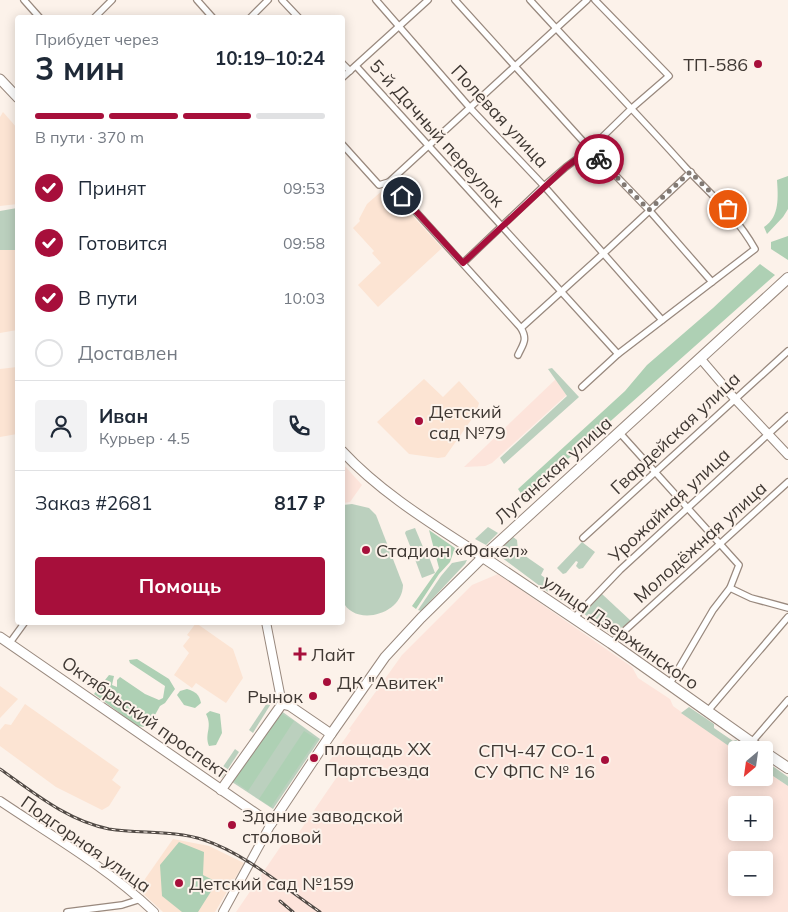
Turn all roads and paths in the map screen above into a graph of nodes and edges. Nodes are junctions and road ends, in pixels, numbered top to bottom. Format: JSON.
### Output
{"nodes":[{"id":1,"x":24,"y":0,"type":"edge"},
{"id":2,"x":112,"y":0,"type":"edge"},
{"id":3,"x":197,"y":0,"type":"edge"},
{"id":4,"x":268,"y":0,"type":"edge"},
{"id":5,"x":282,"y":0,"type":"edge"},
{"id":6,"x":376,"y":0,"type":"edge"},
{"id":7,"x":428,"y":0,"type":"edge"},
{"id":8,"x":456,"y":0,"type":"edge"},
{"id":9,"x":530,"y":0,"type":"edge"},
{"id":10,"x":587,"y":0,"type":"edge"},
{"id":11,"x":595,"y":0,"type":"edge"},
{"id":12,"x":37,"y":15,"type":"edge"},
{"id":13,"x":97,"y":15,"type":"edge"},
{"id":14,"x":210,"y":15,"type":"edge"},
{"id":15,"x":253,"y":15,"type":"edge"},
{"id":16,"x":296,"y":15,"type":"edge"},
{"id":17,"x":399,"y":26,"type":"junction"},
{"id":18,"x":556,"y":29,"type":"junction"},
{"id":19,"x":345,"y":66,"type":"edge"},
{"id":20,"x":356,"y":66,"type":"junction"},
{"id":21,"x":515,"y":67,"type":"junction"},
{"id":22,"x":350,"y":71,"type":"junction"},
{"id":23,"x":345,"y":75,"type":"edge"},
{"id":24,"x":0,"y":79,"type":"edge"},
{"id":25,"x":15,"y":95,"type":"edge"},
{"id":26,"x":471,"y":108,"type":"junction"},
{"id":27,"x":632,"y":108,"type":"junction"},
{"id":28,"x":428,"y":146,"type":"junction"},
{"id":29,"x":345,"y":147,"type":"edge"},
{"id":30,"x":590,"y":149,"type":"junction"},
{"id":31,"x":690,"y":172,"type":"junction"},
{"id":32,"x":389,"y":182,"type":"junction"},
{"id":33,"x":544,"y":186,"type":"junction"},
{"id":34,"x":649,"y":210,"type":"junction"},
{"id":35,"x":502,"y":226,"type":"junction"},
{"id":36,"x":604,"y":253,"type":"junction"},
{"id":37,"x":463,"y":263,"type":"junction"},
{"id":38,"x":712,"y":282,"type":"junction"},
{"id":39,"x":786,"y":283,"type":"edge"},
{"id":40,"x":561,"y":291,"type":"junction"},
{"id":41,"x":662,"y":320,"type":"junction"},
{"id":42,"x":521,"y":328,"type":"junction"},
{"id":43,"x":788,"y":351,"type":"edge"},
{"id":44,"x":618,"y":354,"type":"junction"},
{"id":45,"x":518,"y":355,"type":"dead end"},
{"id":46,"x":700,"y":358,"type":"junction"},
{"id":47,"x":582,"y":387,"type":"dead end"},
{"id":48,"x":735,"y":399,"type":"junction"},
{"id":49,"x":788,"y":416,"type":"edge"},
{"id":50,"x":619,"y":432,"type":"junction"},
{"id":51,"x":769,"y":434,"type":"junction"},
{"id":52,"x":345,"y":454,"type":"edge"},
{"id":53,"x":788,"y":455,"type":"edge"},
{"id":54,"x":655,"y":472,"type":"junction"},
{"id":55,"x":788,"y":482,"type":"edge"},
{"id":56,"x":688,"y":508,"type":"junction"},
{"id":57,"x":583,"y":538,"type":"dead end"},
{"id":58,"x":721,"y":544,"type":"junction"},
{"id":59,"x":483,"y":557,"type":"junction"},
{"id":60,"x":730,"y":588,"type":"junction"},
{"id":61,"x":788,"y":608,"type":"edge"},
{"id":62,"x":788,"y":617,"type":"edge"},
{"id":63,"x":574,"y":618,"type":"junction"},
{"id":64,"x":23,"y":625,"type":"edge"},
{"id":65,"x":267,"y":625,"type":"edge"},
{"id":66,"x":0,"y":638,"type":"edge"},
{"id":67,"x":611,"y":643,"type":"junction"},
{"id":68,"x":9,"y":644,"type":"junction"},
{"id":69,"x":669,"y":685,"type":"junction"},
{"id":70,"x":788,"y":700,"type":"edge"},
{"id":71,"x":282,"y":704,"type":"junction"},
{"id":72,"x":707,"y":712,"type":"junction"},
{"id":73,"x":331,"y":734,"type":"junction"},
{"id":74,"x":748,"y":741,"type":"edge"},
{"id":75,"x":753,"y":741,"type":"edge"},
{"id":76,"x":773,"y":758,"type":"edge"},
{"id":77,"x":788,"y":768,"type":"edge"},
{"id":78,"x":222,"y":790,"type":"junction"},
{"id":79,"x":0,"y":801,"type":"edge"},
{"id":80,"x":271,"y":824,"type":"junction"},
{"id":81,"x":140,"y":899,"type":"junction"},
{"id":82,"x":67,"y":912,"type":"edge"},
{"id":83,"x":154,"y":912,"type":"edge"},
{"id":84,"x":223,"y":912,"type":"edge"}],
"edges":[{"from":1,"to":12,"type":"street"},
{"from":2,"to":13,"type":"street"},
{"from":3,"to":14,"type":"street"},
{"from":4,"to":15,"type":"street"},
{"from":5,"to":16,"type":"street"},
{"from":6,"to":17,"type":"street","name":"Полевая улица"},
{"from":7,"to":17,"type":"street"},
{"from":8,"to":21,"type":"street"},
{"from":9,"to":18,"type":"street"},
{"from":10,"to":18,"type":"street"},
{"from":11,"to":27,"type":"street"},
{"from":17,"to":20,"type":"street"},
{"from":17,"to":26,"type":"street","name":"Полевая улица"},
{"from":18,"to":21,"type":"street"},
{"from":18,"to":27,"type":"street"},
{"from":19,"to":22,"type":"street"},
{"from":20,"to":22,"type":"street"},
{"from":20,"to":28,"type":"street","name":"5-й Дачный переулок"},
{"from":21,"to":26,"type":"street"},
{"from":21,"to":30,"type":"street"},
{"from":22,"to":23,"type":"street"},
{"from":24,"to":25,"type":"main road"},
{"from":26,"to":28,"type":"street"},
{"from":26,"to":33,"type":"street","name":"Полевая улица"},
{"from":27,"to":30,"type":"street"},
{"from":27,"to":31,"type":"street"},
{"from":28,"to":32,"type":"street"},
{"from":28,"to":35,"type":"street","name":"5-й Дачный переулок"},
{"from":29,"to":32,"type":"street"},
{"from":30,"to":33,"type":"street"},
{"from":30,"to":34,"type":"street"},
{"from":31,"to":34,"type":"street"},
{"from":31,"to":38,"type":"street"},
{"from":32,"to":37,"type":"street"},
{"from":33,"to":35,"type":"street"},
{"from":33,"to":36,"type":"street","name":"Полевая улица"},
{"from":34,"to":36,"type":"street"},
{"from":34,"to":38,"type":"street"},
{"from":35,"to":37,"type":"street"},
{"from":35,"to":40,"type":"street","name":"5-й Дачный переулок"},
{"from":36,"to":40,"type":"street"},
{"from":36,"to":41,"type":"street","name":"Полевая улица"},
{"from":37,"to":42,"type":"street"},
{"from":38,"to":41,"type":"street"},
{"from":39,"to":46,"type":"highway","name":"Луганская улица"},
{"from":40,"to":42,"type":"street"},
{"from":40,"to":44,"type":"street","name":"5-й Дачный переулок"},
{"from":41,"to":44,"type":"street"},
{"from":42,"to":45,"type":"street"},
{"from":43,"to":48,"type":"street","name":"Гвардейская улица"},
{"from":44,"to":47,"type":"street"},
{"from":46,"to":48,"type":"street"},
{"from":46,"to":50,"type":"highway","name":"Луганская улица"},
{"from":48,"to":51,"type":"street"},
{"from":48,"to":54,"type":"street","name":"Гвардейская улица"},
{"from":49,"to":51,"type":"street","name":"Урожайная улица"},
{"from":50,"to":54,"type":"street"},
{"from":50,"to":59,"type":"highway","name":"Луганская улица"},
{"from":51,"to":53,"type":"street"},
{"from":51,"to":56,"type":"street","name":"Урожайная улица"},
{"from":52,"to":59,"type":"main road","name":"улица Дзержинского"},
{"from":54,"to":56,"type":"street"},
{"from":54,"to":57,"type":"street","name":"Гвардейская улица"},
{"from":55,"to":58,"type":"street","name":"Молодёжная улица"},
{"from":56,"to":58,"type":"street"},
{"from":56,"to":63,"type":"street","name":"Урожайная улица"},
{"from":58,"to":60,"type":"street"},
{"from":58,"to":67,"type":"street","name":"Молодёжная улица"},
{"from":59,"to":63,"type":"highway","name":"улица Дзержинского"},
{"from":59,"to":73,"type":"main road","name":"Луганская улица"},
{"from":60,"to":61,"type":"street"},
{"from":60,"to":69,"type":"street"},
{"from":62,"to":72,"type":"street"},
{"from":63,"to":67,"type":"highway","name":"улица Дзержинского"},
{"from":64,"to":68,"type":"street"},
{"from":65,"to":71,"type":"street"},
{"from":66,"to":68,"type":"main road","name":"Октябрьский проспект"},
{"from":67,"to":69,"type":"highway","name":"улица Дзержинского"},
{"from":68,"to":78,"type":"main road","name":"Октябрьский проспект"},
{"from":69,"to":72,"type":"highway","name":"улица Дзержинского"},
{"from":70,"to":75,"type":"street"},
{"from":71,"to":73,"type":"main road"},
{"from":71,"to":78,"type":"main road"},
{"from":72,"to":74,"type":"highway","name":"улица Дзержинского"},
{"from":73,"to":80,"type":"main road","name":"Луганская улица"},
{"from":76,"to":77,"type":"highway","name":"улица Дзержинского"},
{"from":78,"to":80,"type":"main road","name":"Октябрьский проспект"},
{"from":79,"to":81,"type":"street","name":"Подгорная улица"},
{"from":80,"to":84,"type":"street"},
{"from":81,"to":82,"type":"street"},
{"from":81,"to":83,"type":"street","name":"Подгорная улица"}]}
